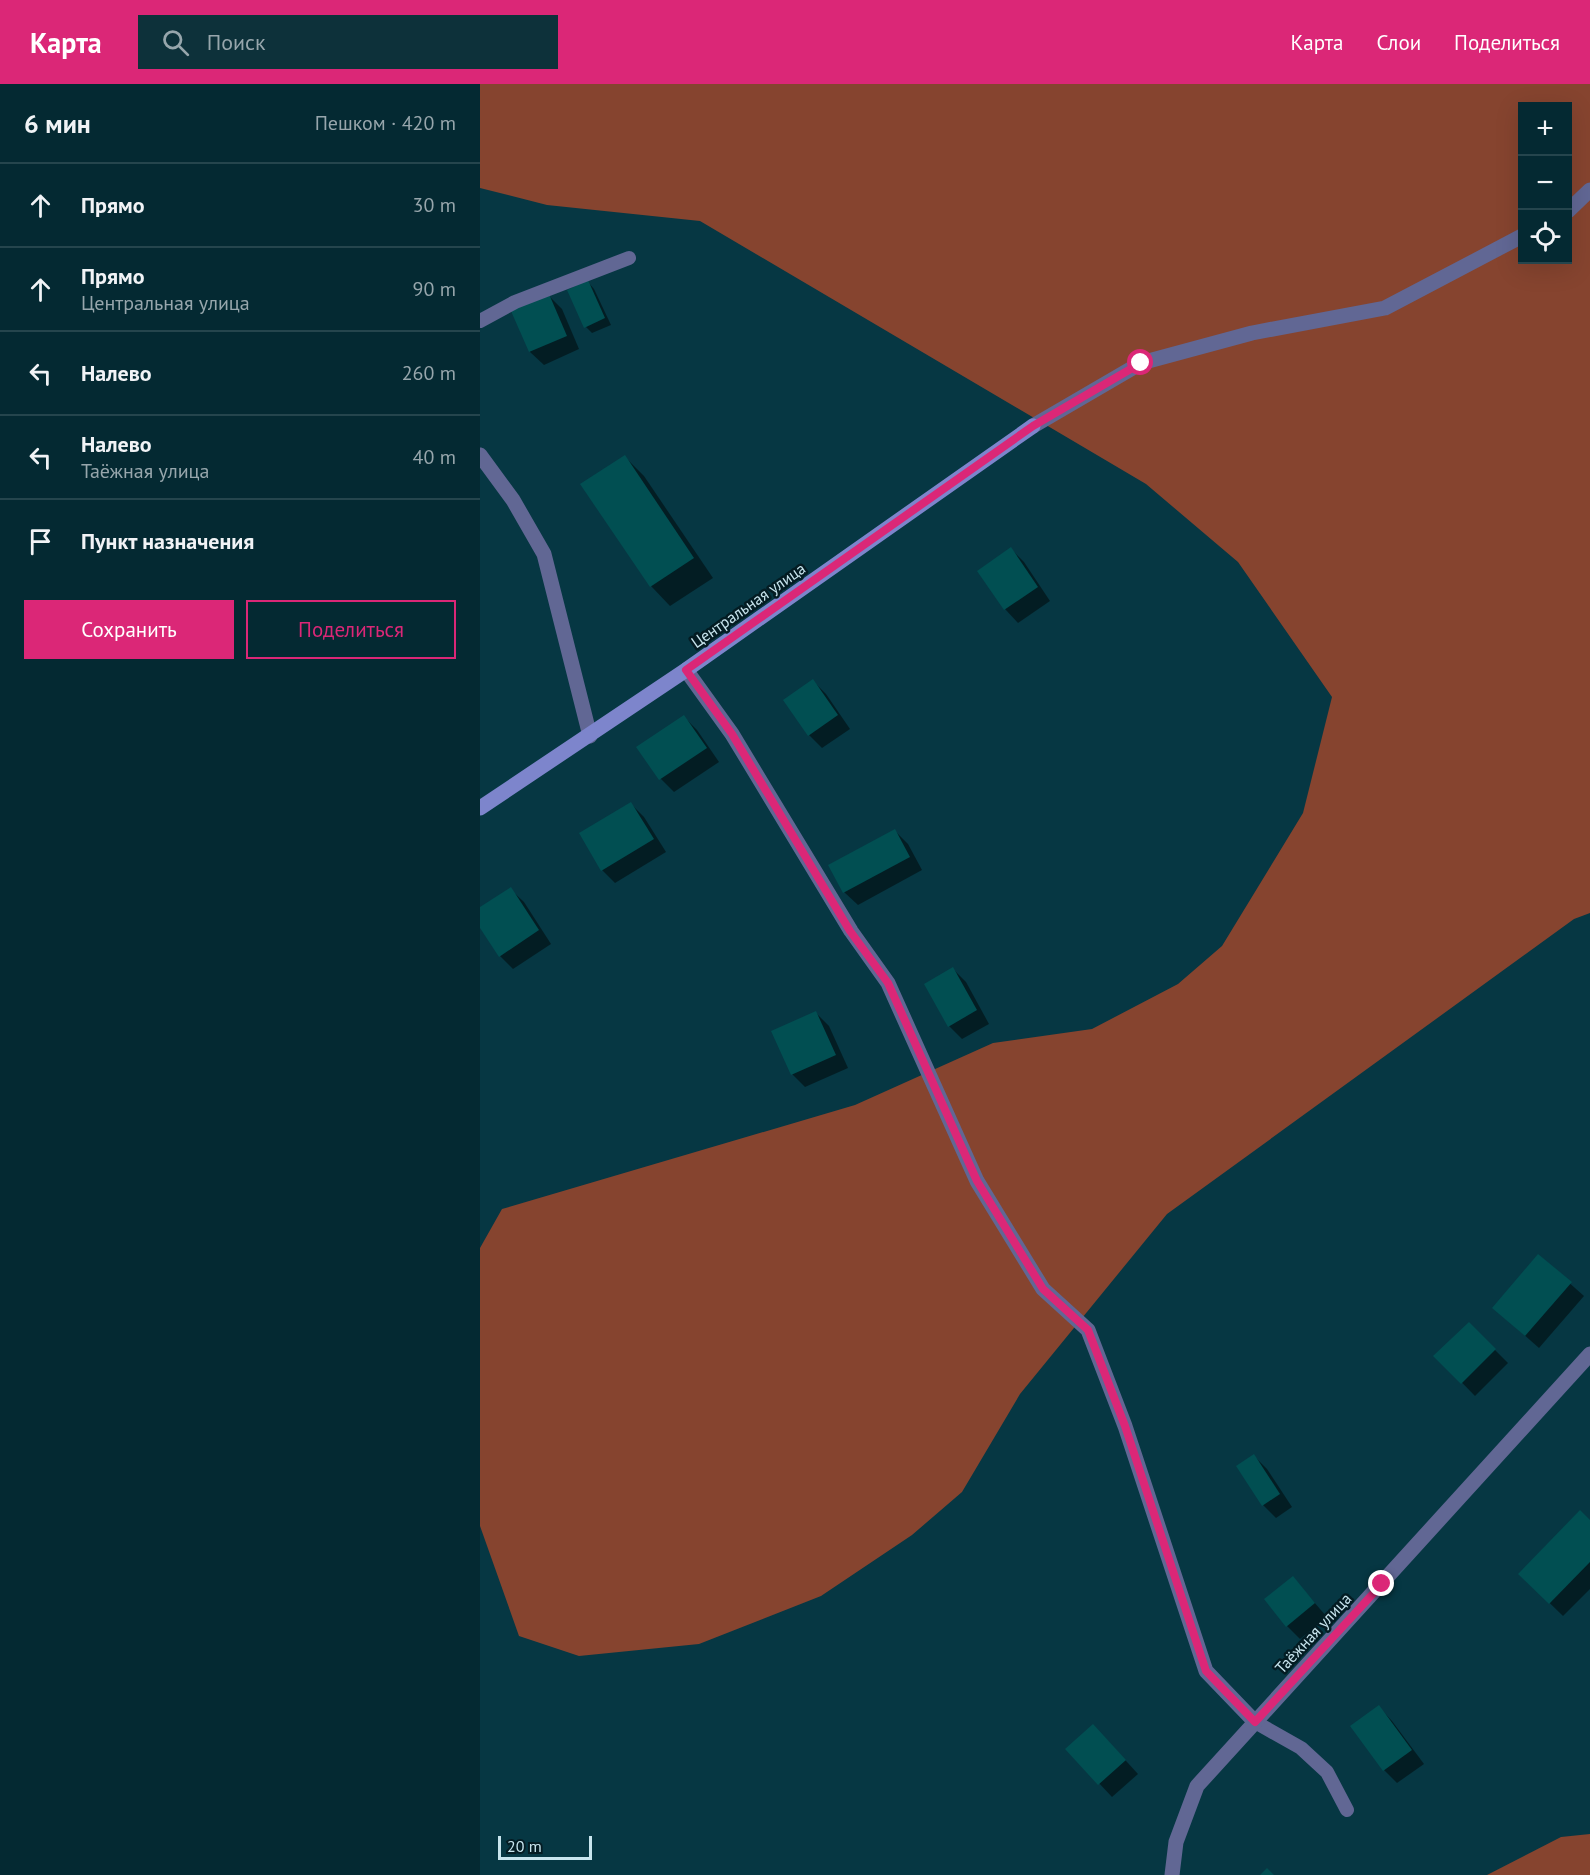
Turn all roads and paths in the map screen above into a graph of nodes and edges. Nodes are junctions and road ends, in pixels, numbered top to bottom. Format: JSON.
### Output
{"nodes":[{"id":1,"x":1590,"y":190,"type":"edge"},
{"id":2,"x":1569,"y":210,"type":"edge"},
{"id":3,"x":1518,"y":238,"type":"edge"},
{"id":4,"x":629,"y":258,"type":"dead end"},
{"id":5,"x":480,"y":321,"type":"edge"},
{"id":6,"x":480,"y":455,"type":"edge"},
{"id":7,"x":686,"y":670,"type":"junction"},
{"id":8,"x":590,"y":736,"type":"junction"},
{"id":9,"x":480,"y":808,"type":"edge"},
{"id":10,"x":1590,"y":1354,"type":"edge"},
{"id":11,"x":1255,"y":1722,"type":"junction"},
{"id":12,"x":1347,"y":1810,"type":"dead end"},
{"id":13,"x":1172,"y":1875,"type":"edge"}],
"edges":[{"from":1,"to":2,"type":"street"},
{"from":3,"to":7,"type":"street","name":"Центральная улица"},
{"from":4,"to":5,"type":"lane"},
{"from":6,"to":8,"type":"street"},
{"from":7,"to":8,"type":"street","name":"Центральная улица"},
{"from":7,"to":11,"type":"street"},
{"from":8,"to":9,"type":"street","name":"Центральная улица"},
{"from":10,"to":11,"type":"street","name":"Таёжная улица"},
{"from":11,"to":12,"type":"lane"},
{"from":11,"to":13,"type":"street","name":"Таёжная улица"}]}
